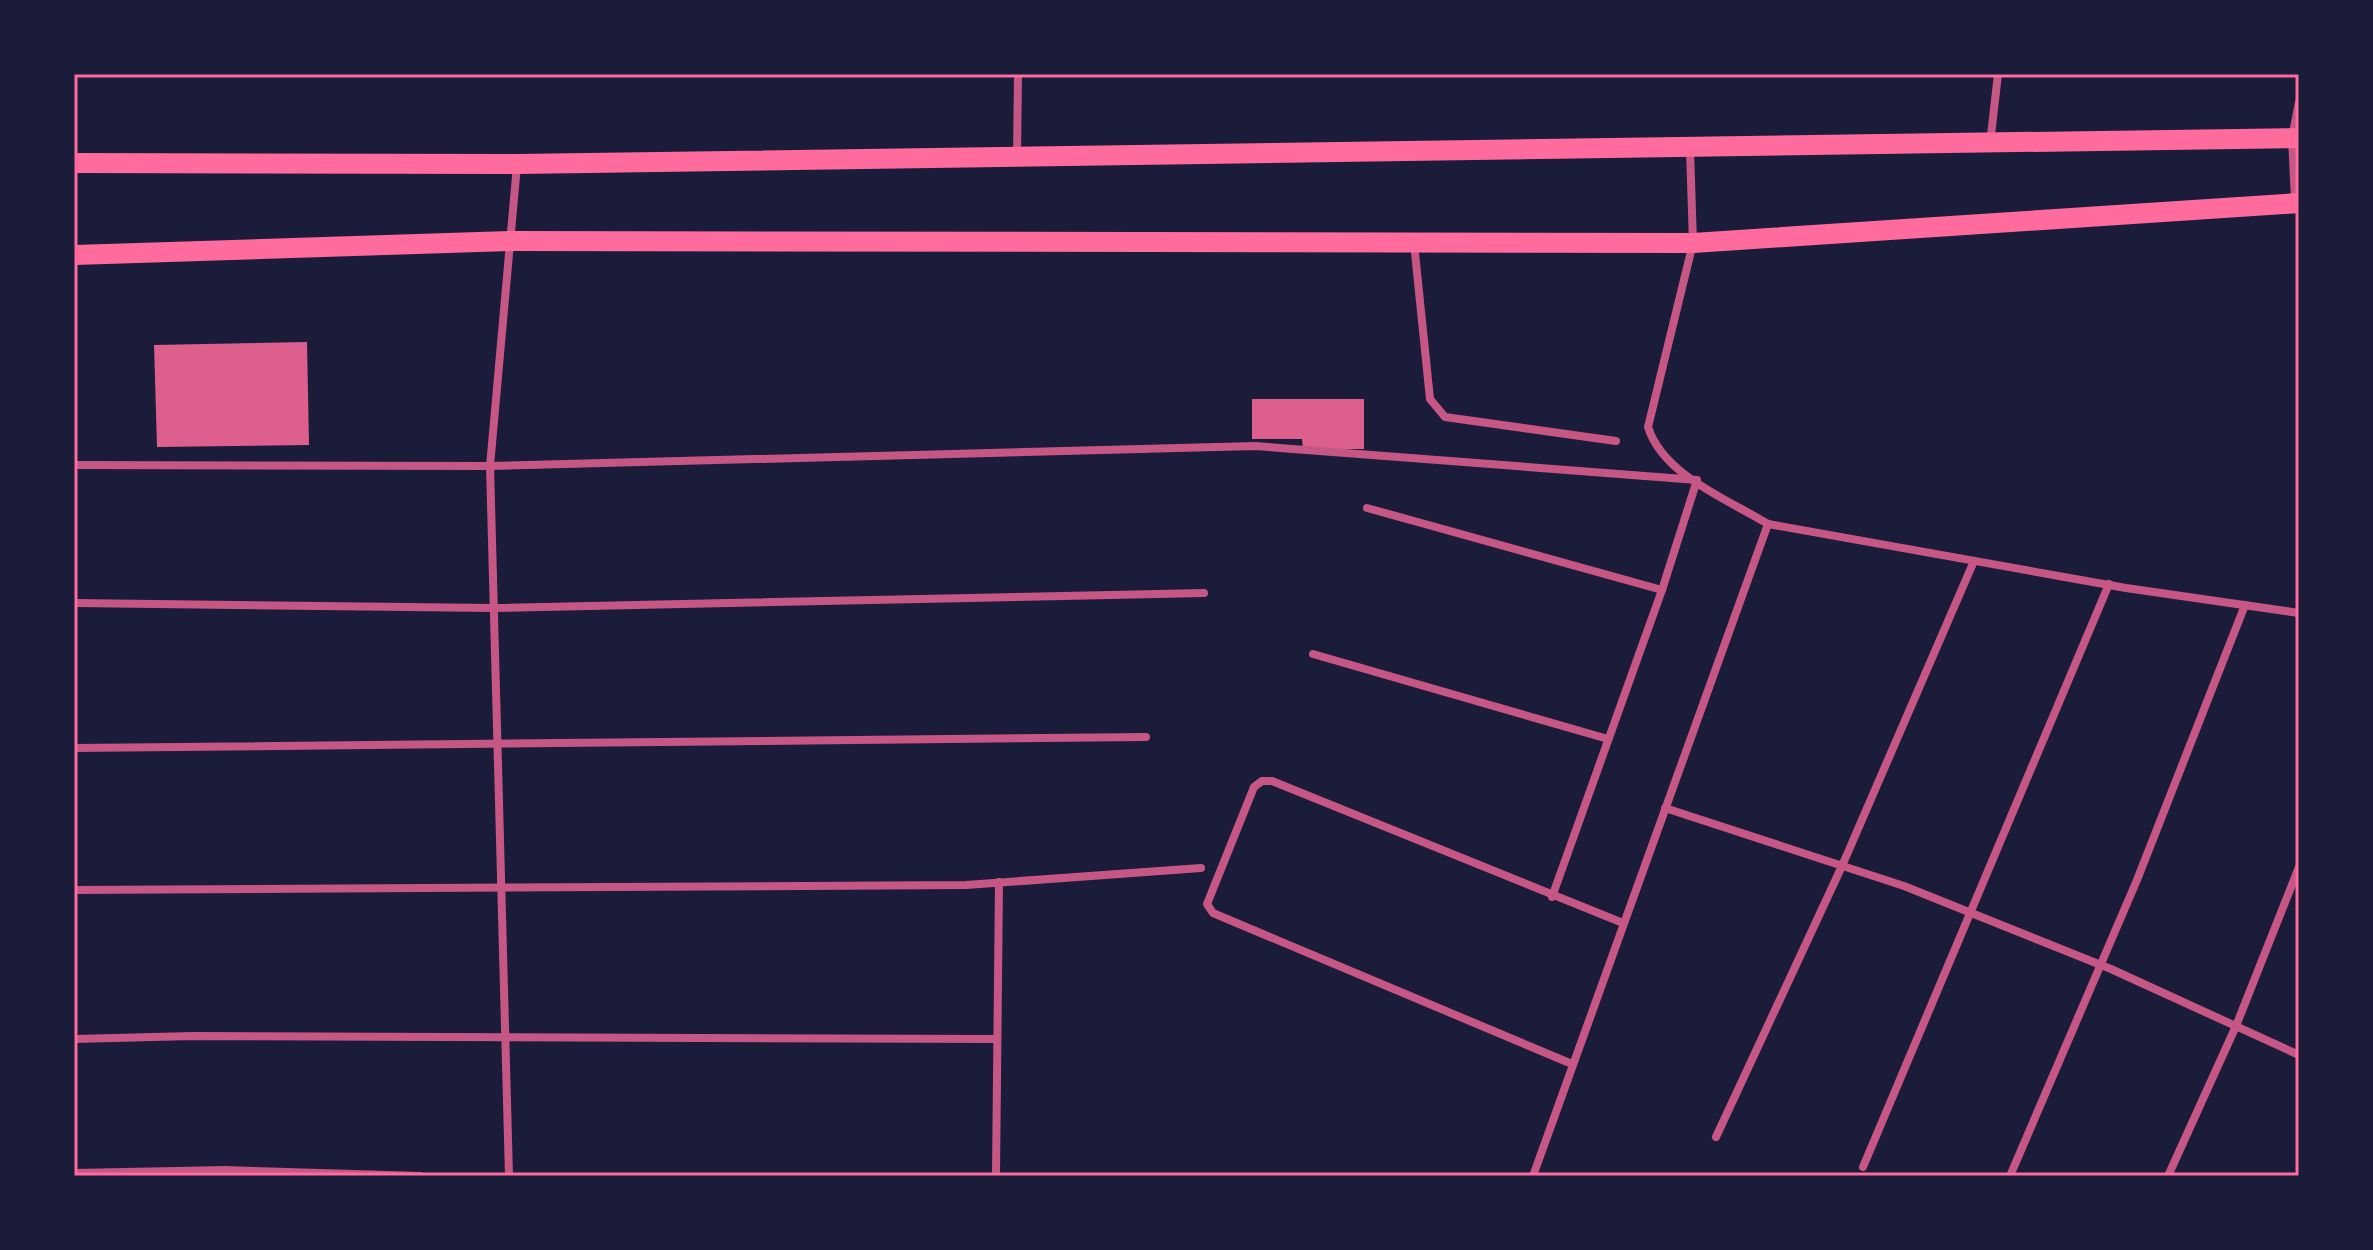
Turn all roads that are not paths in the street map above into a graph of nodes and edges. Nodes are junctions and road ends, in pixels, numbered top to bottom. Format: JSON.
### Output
{"nodes":[{"id":1,"x":1018,"y":74,"type":"edge"},
{"id":2,"x":1998,"y":74,"type":"edge"},
{"id":3,"x":2299,"y":102,"type":"edge"},
{"id":4,"x":2295,"y":138,"type":"edge"},
{"id":5,"x":1989,"y":144,"type":"junction"},
{"id":6,"x":1690,"y":149,"type":"junction"},
{"id":7,"x":1017,"y":157,"type":"junction"},
{"id":8,"x":74,"y":163,"type":"edge"},
{"id":9,"x":517,"y":164,"type":"junction"},
{"id":10,"x":2297,"y":203,"type":"edge"},
{"id":11,"x":510,"y":241,"type":"junction"},
{"id":12,"x":1414,"y":242,"type":"junction"},
{"id":13,"x":1693,"y":243,"type":"junction"},
{"id":14,"x":74,"y":255,"type":"edge"},
{"id":15,"x":1616,"y":441,"type":"dead end"},
{"id":16,"x":74,"y":465,"type":"edge"},
{"id":17,"x":490,"y":466,"type":"junction"},
{"id":18,"x":1697,"y":480,"type":"junction"},
{"id":19,"x":1367,"y":508,"type":"dead end"},
{"id":20,"x":1768,"y":524,"type":"junction"},
{"id":21,"x":1974,"y":561,"type":"junction"},
{"id":22,"x":2109,"y":584,"type":"junction"},
{"id":23,"x":1662,"y":590,"type":"junction"},
{"id":24,"x":1204,"y":593,"type":"dead end"},
{"id":25,"x":74,"y":603,"type":"edge"},
{"id":26,"x":2245,"y":605,"type":"junction"},
{"id":27,"x":493,"y":608,"type":"junction"},
{"id":28,"x":2299,"y":613,"type":"edge"},
{"id":29,"x":1313,"y":654,"type":"dead end"},
{"id":30,"x":1146,"y":737,"type":"dead end"},
{"id":31,"x":1608,"y":739,"type":"junction"},
{"id":32,"x":496,"y":744,"type":"junction"},
{"id":33,"x":74,"y":748,"type":"edge"},
{"id":34,"x":1665,"y":808,"type":"junction"},
{"id":35,"x":1842,"y":866,"type":"junction"},
{"id":36,"x":2299,"y":867,"type":"edge"},
{"id":37,"x":1201,"y":868,"type":"dead end"},
{"id":38,"x":999,"y":882,"type":"junction"},
{"id":39,"x":74,"y":890,"type":"edge"},
{"id":40,"x":500,"y":890,"type":"junction"},
{"id":41,"x":1552,"y":897,"type":"junction"},
{"id":42,"x":1968,"y":911,"type":"junction"},
{"id":43,"x":1623,"y":923,"type":"junction"},
{"id":44,"x":2098,"y":964,"type":"junction"},
{"id":45,"x":2236,"y":1026,"type":"junction"},
{"id":46,"x":505,"y":1038,"type":"junction"},
{"id":47,"x":74,"y":1039,"type":"edge"},
{"id":48,"x":995,"y":1039,"type":"junction"},
{"id":49,"x":2299,"y":1055,"type":"edge"},
{"id":50,"x":1572,"y":1064,"type":"junction"},
{"id":51,"x":1716,"y":1137,"type":"dead end"},
{"id":52,"x":1863,"y":1167,"type":"dead end"},
{"id":53,"x":74,"y":1173,"type":"edge"},
{"id":54,"x":420,"y":1176,"type":"edge"},
{"id":55,"x":509,"y":1176,"type":"edge"},
{"id":56,"x":996,"y":1176,"type":"edge"},
{"id":57,"x":1533,"y":1176,"type":"edge"},
{"id":58,"x":2010,"y":1176,"type":"edge"},
{"id":59,"x":2168,"y":1176,"type":"edge"}],
"edges":[{"from":1,"to":7,"type":"street"},
{"from":2,"to":5,"type":"street"},
{"from":3,"to":4,"type":"street"},
{"from":4,"to":5,"type":"main road"},
{"from":4,"to":10,"type":"street"},
{"from":5,"to":6,"type":"main road"},
{"from":6,"to":7,"type":"main road"},
{"from":6,"to":13,"type":"street"},
{"from":7,"to":9,"type":"main road"},
{"from":8,"to":9,"type":"main road"},
{"from":9,"to":11,"type":"street"},
{"from":10,"to":13,"type":"main road"},
{"from":11,"to":12,"type":"main road"},
{"from":11,"to":14,"type":"main road"},
{"from":11,"to":17,"type":"street"},
{"from":12,"to":13,"type":"main road"},
{"from":12,"to":15,"type":"street"},
{"from":13,"to":18,"type":"street"},
{"from":16,"to":17,"type":"street"},
{"from":17,"to":18,"type":"street"},
{"from":17,"to":27,"type":"street"},
{"from":18,"to":20,"type":"street"},
{"from":18,"to":23,"type":"street"},
{"from":19,"to":23,"type":"street"},
{"from":20,"to":21,"type":"street"},
{"from":20,"to":34,"type":"street"},
{"from":21,"to":22,"type":"street"},
{"from":21,"to":35,"type":"street"},
{"from":22,"to":26,"type":"street"},
{"from":22,"to":42,"type":"street"},
{"from":23,"to":31,"type":"street"},
{"from":24,"to":27,"type":"street"},
{"from":25,"to":27,"type":"street"},
{"from":26,"to":28,"type":"street"},
{"from":26,"to":44,"type":"street"},
{"from":27,"to":32,"type":"street"},
{"from":29,"to":31,"type":"street"},
{"from":30,"to":32,"type":"street"},
{"from":31,"to":41,"type":"street"},
{"from":32,"to":33,"type":"street"},
{"from":32,"to":40,"type":"street"},
{"from":34,"to":35,"type":"street"},
{"from":34,"to":43,"type":"street"},
{"from":35,"to":42,"type":"street"},
{"from":35,"to":51,"type":"street"},
{"from":36,"to":45,"type":"street"},
{"from":37,"to":38,"type":"street"},
{"from":38,"to":40,"type":"street"},
{"from":38,"to":48,"type":"street"},
{"from":39,"to":40,"type":"street"},
{"from":40,"to":46,"type":"street"},
{"from":41,"to":43,"type":"street"},
{"from":41,"to":50,"type":"street"},
{"from":42,"to":44,"type":"street"},
{"from":42,"to":52,"type":"street"},
{"from":43,"to":50,"type":"street"},
{"from":44,"to":45,"type":"street"},
{"from":44,"to":58,"type":"street"},
{"from":45,"to":49,"type":"street"},
{"from":45,"to":59,"type":"street"},
{"from":46,"to":47,"type":"street"},
{"from":46,"to":48,"type":"street"},
{"from":46,"to":55,"type":"street"},
{"from":48,"to":56,"type":"street"},
{"from":50,"to":57,"type":"street"},
{"from":53,"to":54,"type":"street"}]}
